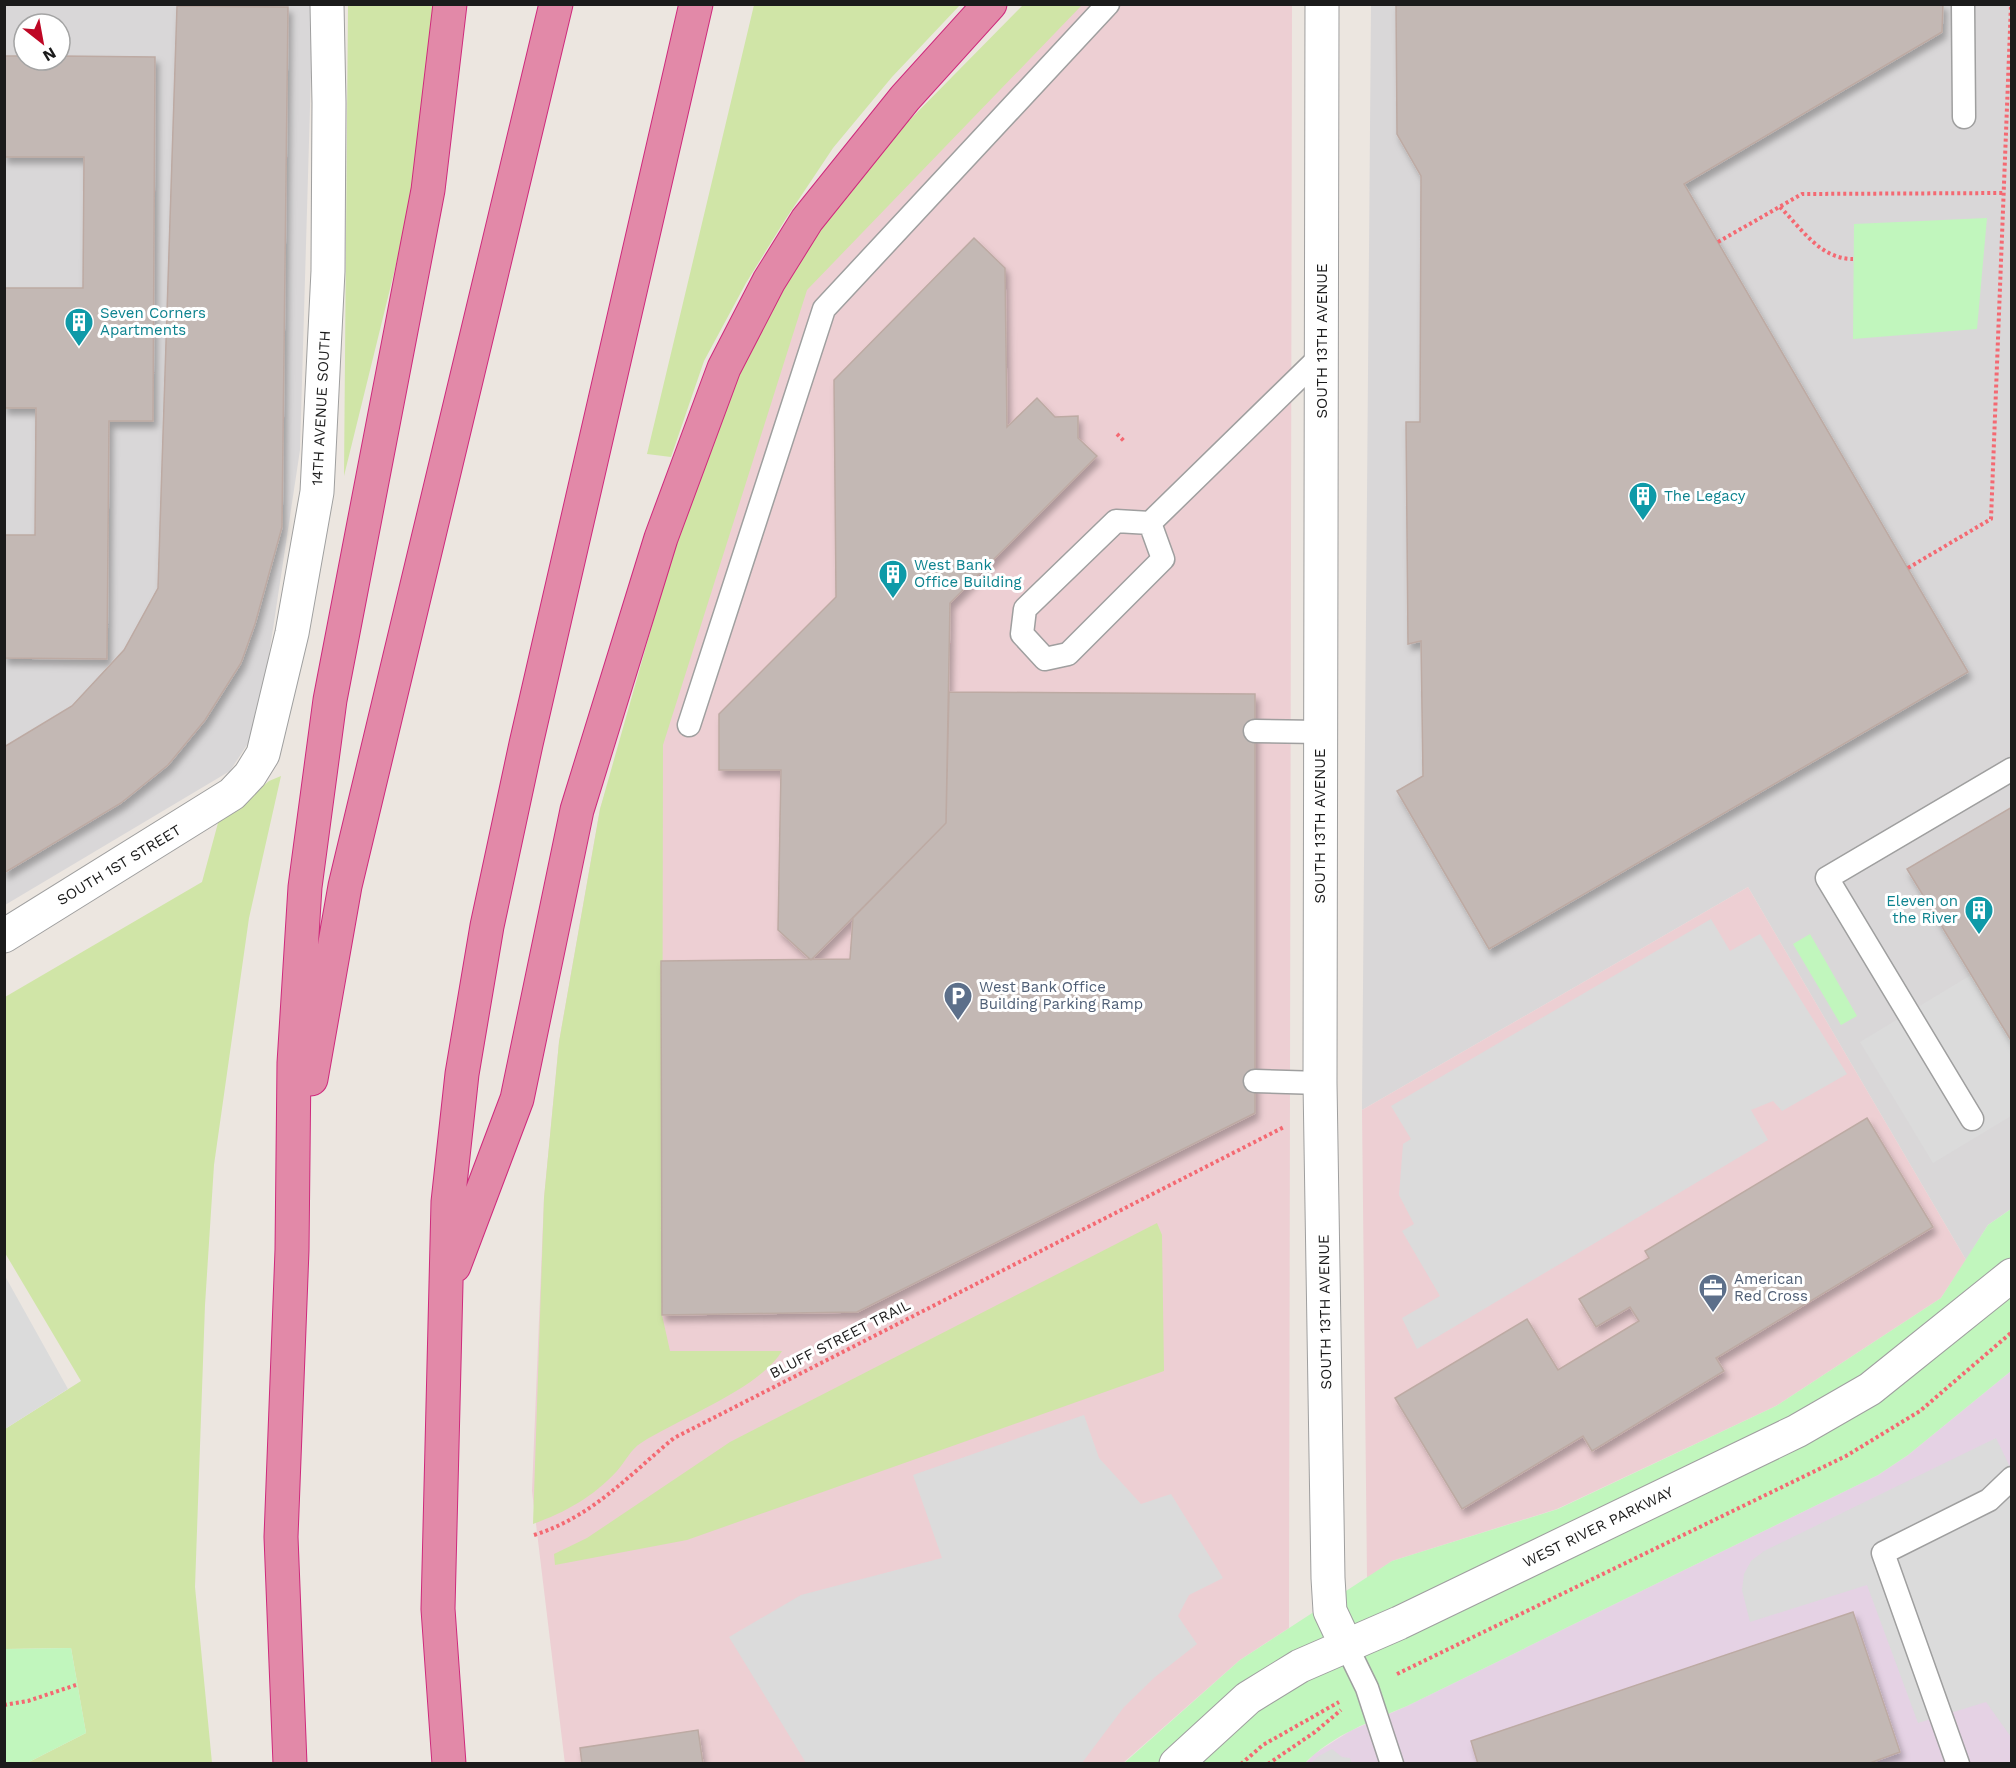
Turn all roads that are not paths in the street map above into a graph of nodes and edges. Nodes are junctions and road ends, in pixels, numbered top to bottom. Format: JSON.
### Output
{"nodes":[{"id":1,"x":327,"y":4,"type":"edge"},
{"id":2,"x":450,"y":4,"type":"edge"},
{"id":3,"x":556,"y":4,"type":"edge"},
{"id":4,"x":696,"y":4,"type":"edge"},
{"id":5,"x":990,"y":4,"type":"edge"},
{"id":6,"x":1108,"y":4,"type":"edge"},
{"id":7,"x":1322,"y":4,"type":"edge"},
{"id":8,"x":1963,"y":4,"type":"edge"},
{"id":9,"x":1964,"y":117,"type":"dead end"},
{"id":10,"x":1322,"y":355,"type":"junction"},
{"id":11,"x":1150,"y":523,"type":"junction"},
{"id":12,"x":689,"y":724,"type":"dead end"},
{"id":13,"x":1255,"y":731,"type":"dead end"},
{"id":14,"x":1320,"y":732,"type":"junction"},
{"id":15,"x":2012,"y":769,"type":"edge"},
{"id":16,"x":232,"y":794,"type":"joint"},
{"id":17,"x":4,"y":936,"type":"edge"},
{"id":18,"x":1255,"y":1081,"type":"dead end"},
{"id":19,"x":1320,"y":1083,"type":"junction"},
{"id":20,"x":1972,"y":1119,"type":"dead end"},
{"id":21,"x":292,"y":1250,"type":"junction"},
{"id":22,"x":2012,"y":1275,"type":"edge"},
{"id":23,"x":444,"y":1293,"type":"junction"},
{"id":24,"x":2012,"y":1478,"type":"edge"},
{"id":25,"x":1347,"y":1645,"type":"junction"},
{"id":26,"x":290,"y":1764,"type":"edge"},
{"id":27,"x":449,"y":1764,"type":"edge"},
{"id":28,"x":1176,"y":1764,"type":"edge"},
{"id":29,"x":1392,"y":1764,"type":"edge"},
{"id":30,"x":1958,"y":1764,"type":"edge"}],
"edges":[{"from":1,"to":16,"type":"street","name":"14TH AVENUE SOUTH"},
{"from":2,"to":21,"type":"highway"},
{"from":3,"to":21,"type":"highway"},
{"from":4,"to":23,"type":"highway"},
{"from":5,"to":23,"type":"highway"},
{"from":6,"to":12,"type":"lane"},
{"from":7,"to":10,"type":"street","name":"SOUTH 13TH AVENUE"},
{"from":8,"to":9,"type":"lane"},
{"from":10,"to":11,"type":"lane"},
{"from":10,"to":14,"type":"street","name":"SOUTH 13TH AVENUE"},
{"from":11,"to":11,"type":"lane"},
{"from":13,"to":14,"type":"lane"},
{"from":14,"to":19,"type":"street","name":"SOUTH 13TH AVENUE"},
{"from":15,"to":20,"type":"lane"},
{"from":16,"to":17,"type":"street","name":"SOUTH 1ST STREET"},
{"from":18,"to":19,"type":"lane"},
{"from":19,"to":25,"type":"street","name":"SOUTH 13TH AVENUE"},
{"from":21,"to":26,"type":"highway"},
{"from":22,"to":25,"type":"street","name":"WEST RIVER PARKWAY"},
{"from":23,"to":27,"type":"highway"},
{"from":24,"to":30,"type":"lane"},
{"from":25,"to":28,"type":"street","name":"WEST RIVER PARKWAY"},
{"from":25,"to":29,"type":"lane"}]}
